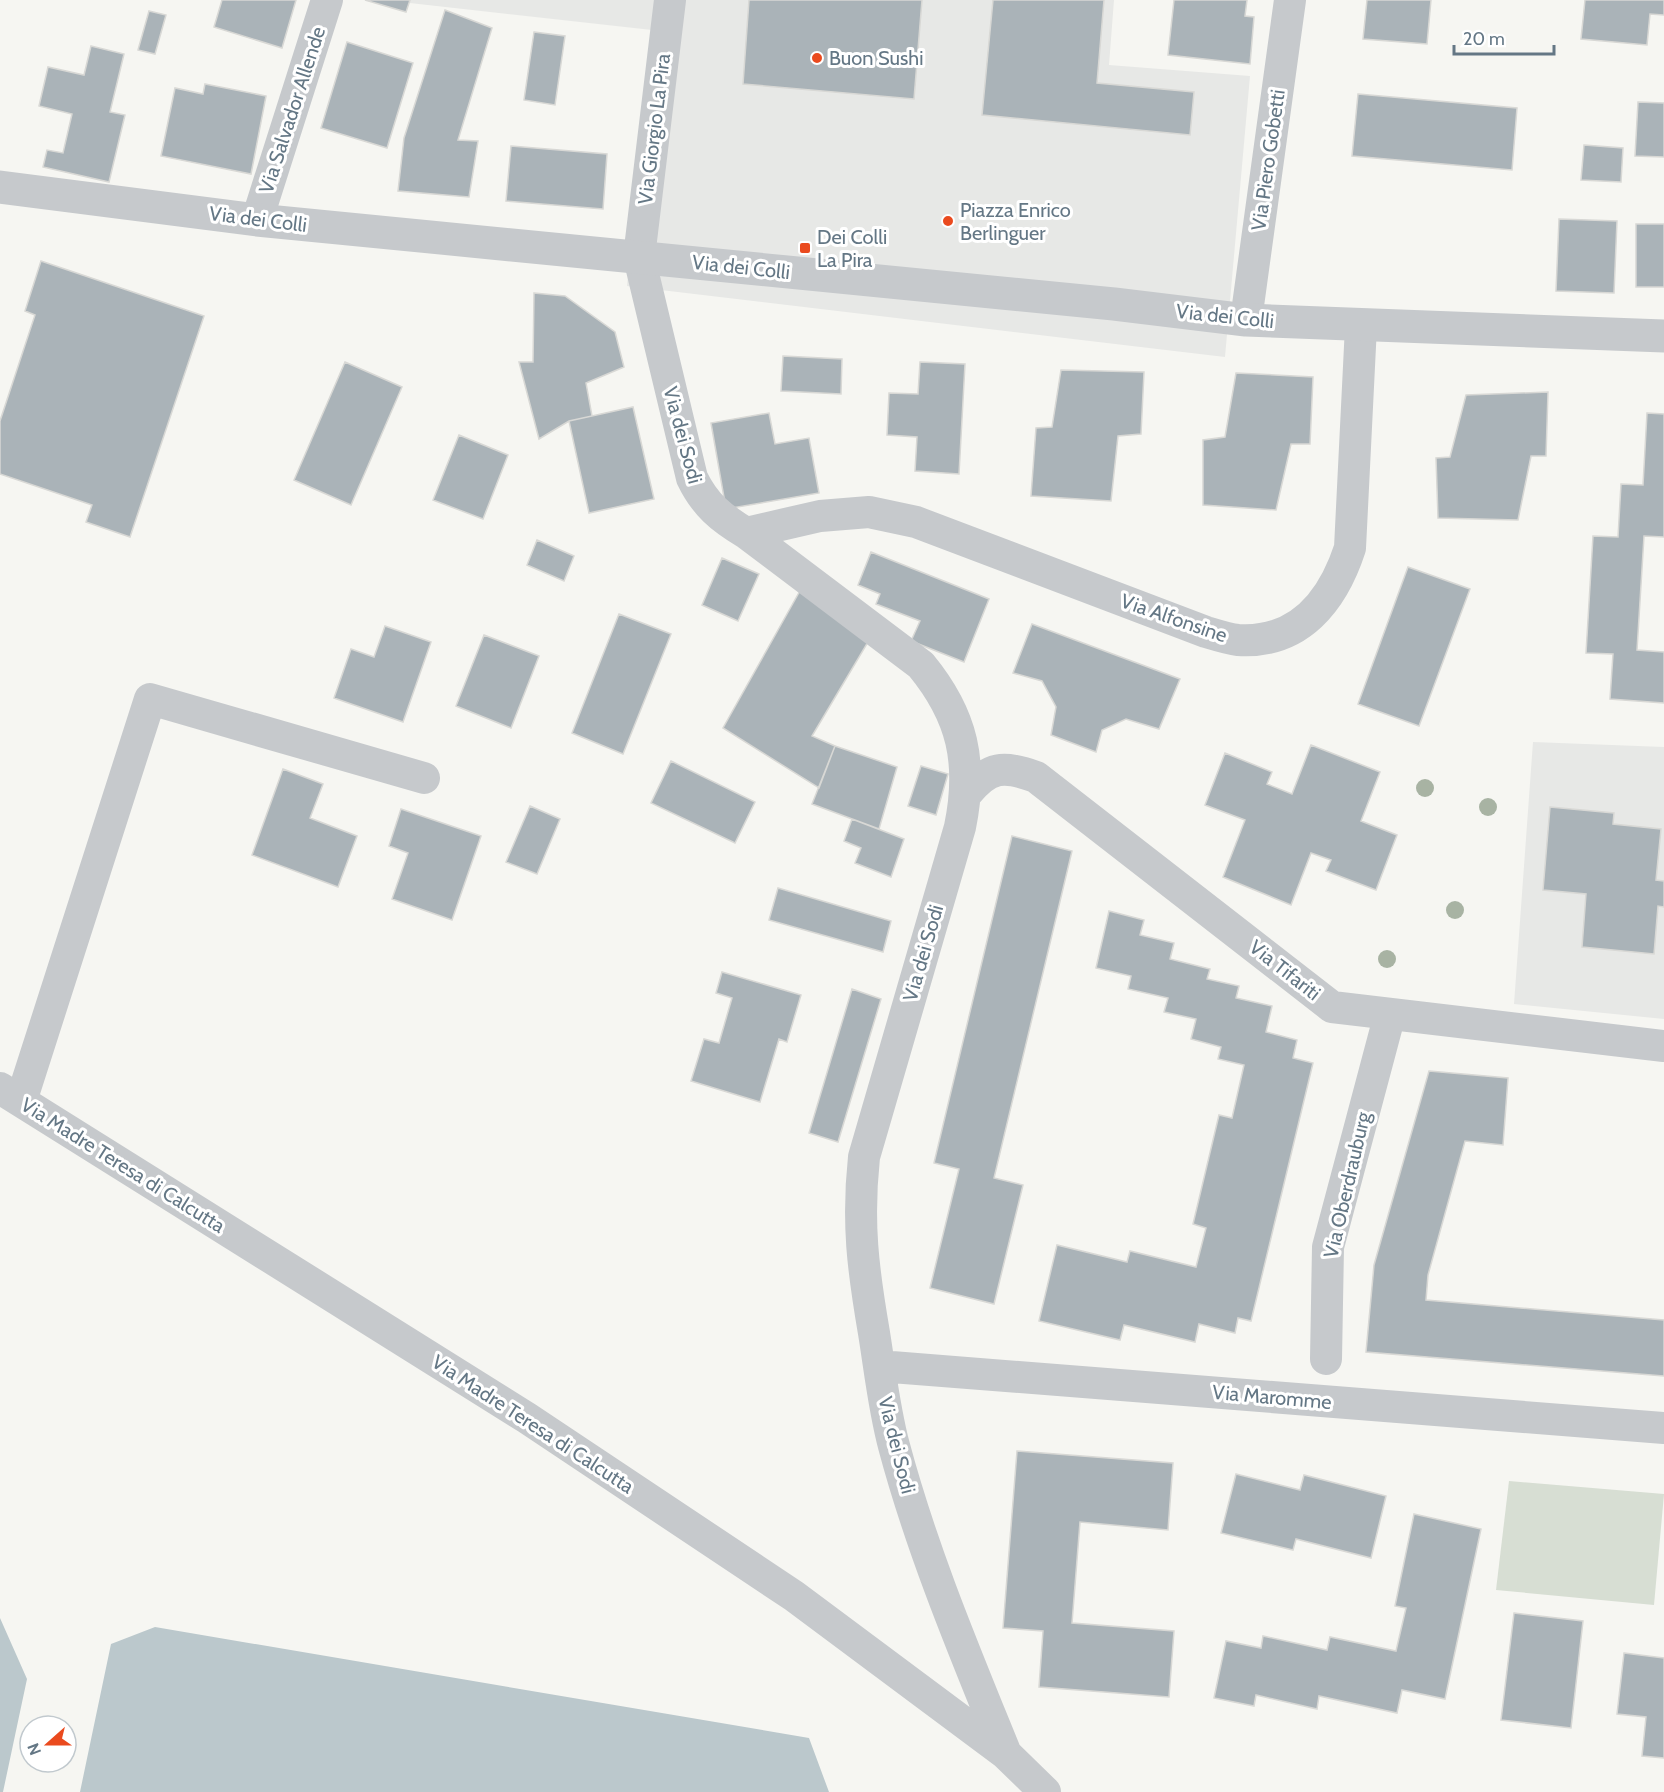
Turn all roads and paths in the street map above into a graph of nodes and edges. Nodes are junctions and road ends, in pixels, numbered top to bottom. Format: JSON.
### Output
{"nodes":[{"id":1,"x":327,"y":0,"type":"edge"},
{"id":2,"x":670,"y":0,"type":"edge"},
{"id":3,"x":1290,"y":0,"type":"edge"},
{"id":4,"x":0,"y":187,"type":"edge"},
{"id":5,"x":257,"y":220,"type":"junction"},
{"id":6,"x":639,"y":257,"type":"junction"},
{"id":7,"x":1246,"y":320,"type":"junction"},
{"id":8,"x":1361,"y":326,"type":"junction"},
{"id":9,"x":1664,"y":336,"type":"edge"},
{"id":10,"x":746,"y":533,"type":"junction"},
{"id":11,"x":424,"y":778,"type":"dead end"},
{"id":12,"x":967,"y":793,"type":"junction"},
{"id":13,"x":1390,"y":1014,"type":"junction"},
{"id":14,"x":1664,"y":1046,"type":"edge"},
{"id":15,"x":10,"y":1094,"type":"edge"},
{"id":16,"x":1326,"y":1359,"type":"dead end"},
{"id":17,"x":879,"y":1366,"type":"junction"},
{"id":18,"x":1664,"y":1428,"type":"edge"},
{"id":19,"x":1005,"y":1754,"type":"junction"},
{"id":20,"x":1035,"y":1787,"type":"edge"}],
"edges":[{"from":1,"to":5,"type":"street","name":"Via Salvador Allende"},
{"from":2,"to":6,"type":"street","name":"Via Giorgio La Pira"},
{"from":3,"to":7,"type":"street","name":"Via Piero Gobetti"},
{"from":4,"to":5,"type":"street","name":"Via dei Colli"},
{"from":5,"to":6,"type":"street","name":"Via dei Colli"},
{"from":6,"to":7,"type":"street","name":"Via dei Colli"},
{"from":6,"to":10,"type":"street","name":"Via dei Sodi"},
{"from":7,"to":8,"type":"street","name":"Via dei Colli"},
{"from":8,"to":9,"type":"street","name":"Via dei Colli"},
{"from":8,"to":10,"type":"street","name":"Via Alfonsine"},
{"from":10,"to":12,"type":"street","name":"Via dei Sodi"},
{"from":11,"to":15,"type":"street"},
{"from":12,"to":13,"type":"street","name":"Via Tifariti"},
{"from":12,"to":17,"type":"street","name":"Via dei Sodi"},
{"from":13,"to":14,"type":"street","name":"Via Tifariti"},
{"from":13,"to":16,"type":"street","name":"Via Oberdrauburg"},
{"from":15,"to":19,"type":"street","name":"Via Madre Teresa di Calcutta"},
{"from":17,"to":18,"type":"street","name":"Via Maromme"},
{"from":17,"to":19,"type":"street","name":"Via dei Sodi"},
{"from":19,"to":20,"type":"street","name":"Via Madre Teresa di Calcutta"}]}
